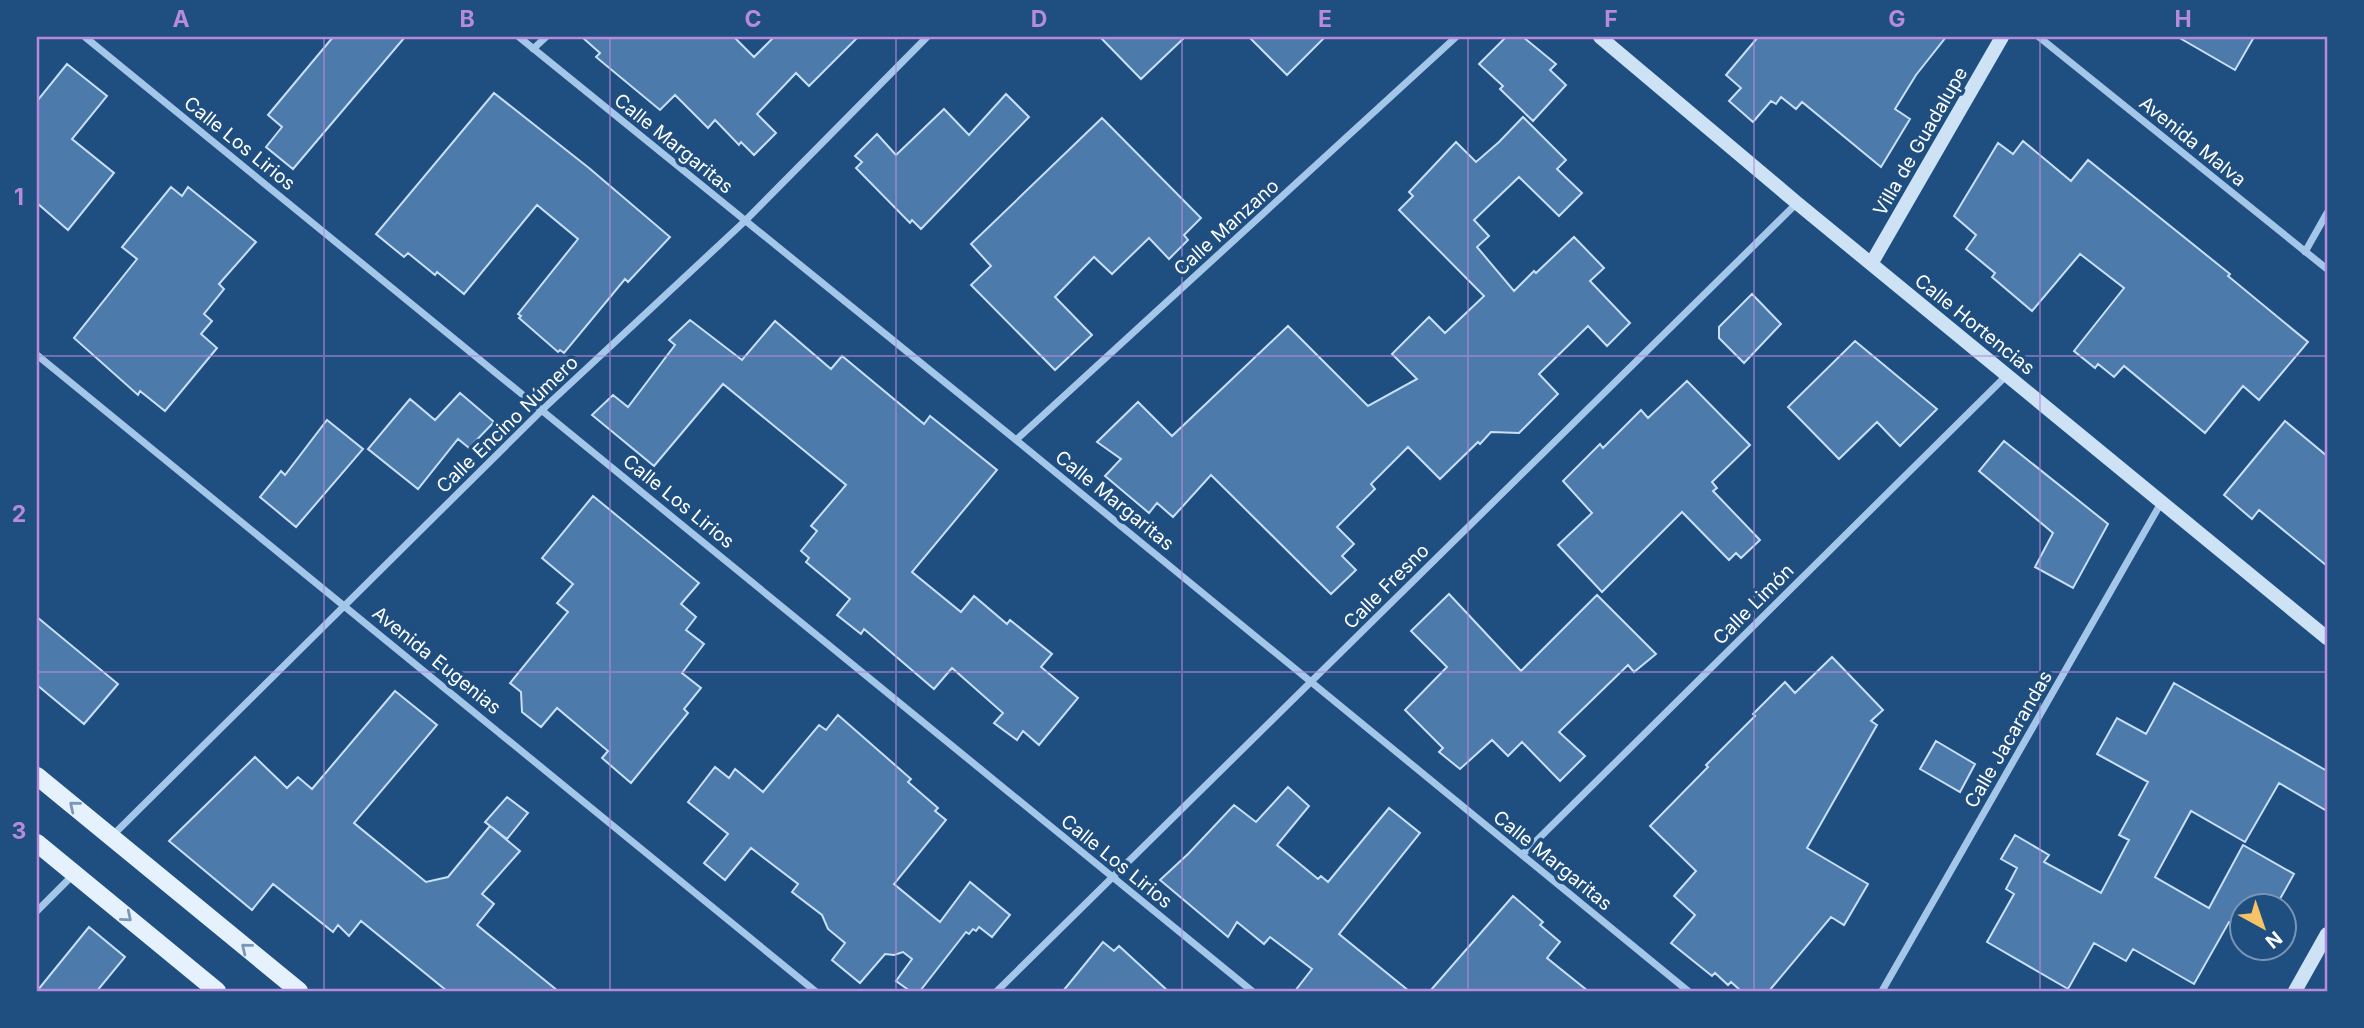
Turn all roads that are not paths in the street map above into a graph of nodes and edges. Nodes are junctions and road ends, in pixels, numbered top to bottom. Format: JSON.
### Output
{"nodes":[{"id":1,"x":85,"y":37,"type":"edge"},
{"id":2,"x":519,"y":37,"type":"edge"},
{"id":3,"x":546,"y":37,"type":"edge"},
{"id":4,"x":927,"y":37,"type":"edge"},
{"id":5,"x":1456,"y":37,"type":"edge"},
{"id":6,"x":1600,"y":37,"type":"edge"},
{"id":7,"x":2002,"y":37,"type":"edge"},
{"id":8,"x":2039,"y":37,"type":"edge"},
{"id":9,"x":533,"y":49,"type":"junction"},
{"id":10,"x":1797,"y":203,"type":"junction"},
{"id":11,"x":2327,"y":212,"type":"edge"},
{"id":12,"x":745,"y":220,"type":"junction"},
{"id":13,"x":2305,"y":252,"type":"junction"},
{"id":14,"x":1871,"y":264,"type":"junction"},
{"id":15,"x":2327,"y":269,"type":"edge"},
{"id":16,"x":37,"y":355,"type":"edge"},
{"id":17,"x":2007,"y":375,"type":"junction"},
{"id":18,"x":542,"y":410,"type":"junction"},
{"id":19,"x":1016,"y":440,"type":"junction"},
{"id":20,"x":2162,"y":502,"type":"junction"},
{"id":21,"x":345,"y":606,"type":"junction"},
{"id":22,"x":2327,"y":638,"type":"edge"},
{"id":23,"x":1311,"y":682,"type":"junction"},
{"id":24,"x":37,"y":776,"type":"edge"},
{"id":25,"x":111,"y":837,"type":"junction"},
{"id":26,"x":37,"y":842,"type":"edge"},
{"id":27,"x":1522,"y":855,"type":"junction"},
{"id":28,"x":74,"y":873,"type":"junction"},
{"id":29,"x":1112,"y":877,"type":"junction"},
{"id":30,"x":37,"y":911,"type":"edge"},
{"id":31,"x":2327,"y":934,"type":"edge"},
{"id":32,"x":217,"y":991,"type":"edge"},
{"id":33,"x":299,"y":991,"type":"edge"},
{"id":34,"x":815,"y":991,"type":"edge"},
{"id":35,"x":997,"y":991,"type":"edge"},
{"id":36,"x":1252,"y":991,"type":"edge"},
{"id":37,"x":1688,"y":991,"type":"edge"},
{"id":38,"x":1882,"y":991,"type":"edge"},
{"id":39,"x":2295,"y":991,"type":"edge"}],
"edges":[{"from":1,"to":18,"type":"street","name":"Calle Los Lirios"},
{"from":2,"to":9,"type":"street","name":"Calle Margaritas"},
{"from":3,"to":9,"type":"street"},
{"from":4,"to":12,"type":"street","name":"Calle Encino Número"},
{"from":5,"to":19,"type":"street","name":"Calle Manzano"},
{"from":6,"to":10,"type":"street","name":"Calle Hortencias"},
{"from":7,"to":14,"type":"street","name":"Villa de Guadalupe"},
{"from":8,"to":13,"type":"street","name":"Avenida Malva"},
{"from":9,"to":12,"type":"street","name":"Calle Margaritas"},
{"from":10,"to":14,"type":"street","name":"Calle Hortencias"},
{"from":10,"to":23,"type":"street","name":"Calle Fresno"},
{"from":11,"to":13,"type":"street"},
{"from":12,"to":18,"type":"street","name":"Calle Encino Número"},
{"from":12,"to":19,"type":"street","name":"Calle Margaritas"},
{"from":13,"to":15,"type":"street","name":"Avenida Malva"},
{"from":14,"to":17,"type":"street","name":"Calle Hortencias"},
{"from":16,"to":21,"type":"street","name":"Avenida Eugenias"},
{"from":17,"to":20,"type":"street","name":"Calle Hortencias"},
{"from":17,"to":27,"type":"street","name":"Calle Limón"},
{"from":18,"to":21,"type":"street","name":"Calle Encino Número"},
{"from":18,"to":29,"type":"street","name":"Calle Los Lirios"},
{"from":19,"to":23,"type":"street","name":"Calle Margaritas"},
{"from":20,"to":22,"type":"street","name":"Calle Hortencias"},
{"from":20,"to":38,"type":"street","name":"Calle Jacarandas"},
{"from":21,"to":25,"type":"street","name":"Calle Encino Número"},
{"from":21,"to":34,"type":"street","name":"Avenida Eugenias"},
{"from":23,"to":27,"type":"street","name":"Calle Margaritas"},
{"from":23,"to":29,"type":"street","name":"Calle Fresno"},
{"from":25,"to":24,"type":"main road","one_way":true},
{"from":33,"to":25,"type":"main road","one_way":true},
{"from":26,"to":28,"type":"main road"},
{"from":27,"to":37,"type":"street","name":"Calle Margaritas"},
{"from":28,"to":30,"type":"street"},
{"from":28,"to":32,"type":"main road","one_way":true},
{"from":29,"to":35,"type":"street","name":"Calle Fresno"},
{"from":29,"to":36,"type":"street","name":"Calle Los Lirios"},
{"from":31,"to":39,"type":"street"}]}
